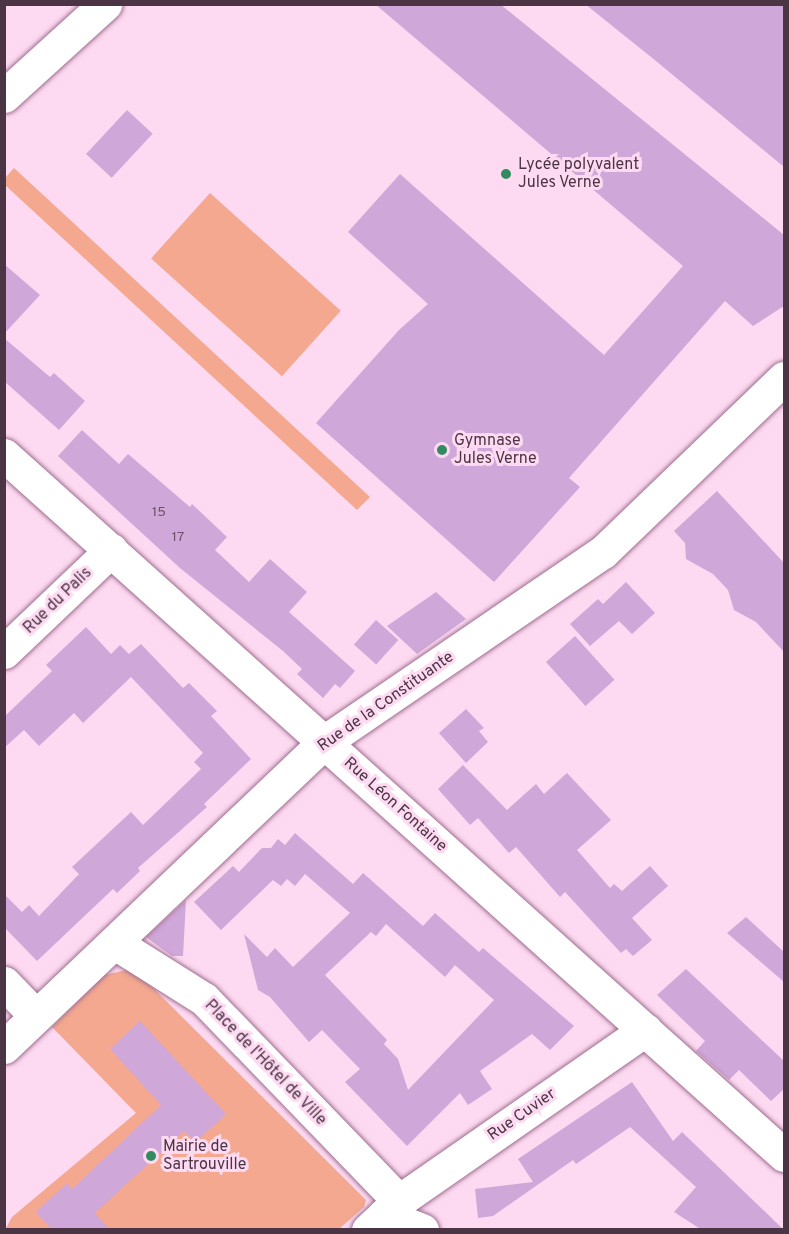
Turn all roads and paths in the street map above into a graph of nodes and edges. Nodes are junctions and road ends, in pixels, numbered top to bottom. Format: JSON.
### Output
{"nodes":[{"id":1,"x":105,"y":4,"type":"edge"},
{"id":2,"x":4,"y":96,"type":"edge"},
{"id":3,"x":784,"y":378,"type":"edge"},
{"id":4,"x":4,"y":455,"type":"edge"},
{"id":5,"x":111,"y":550,"type":"junction"},
{"id":6,"x":4,"y":652,"type":"edge"},
{"id":7,"x":324,"y":741,"type":"junction"},
{"id":8,"x":115,"y":943,"type":"junction"},
{"id":9,"x":4,"y":983,"type":"edge"},
{"id":10,"x":36,"y":1016,"type":"junction"},
{"id":11,"x":645,"y":1030,"type":"junction"},
{"id":12,"x":4,"y":1047,"type":"edge"},
{"id":13,"x":784,"y":1155,"type":"edge"},
{"id":14,"x":384,"y":1215,"type":"edge"},
{"id":15,"x":422,"y":1230,"type":"edge"}],
"edges":[{"from":1,"to":2,"type":"street"},
{"from":3,"to":7,"type":"street","name":"Rue de la Constituante"},
{"from":4,"to":5,"type":"street","name":"Rue Léon Fontaine"},
{"from":5,"to":6,"type":"street","name":"Rue du Palis"},
{"from":5,"to":7,"type":"street","name":"Rue Léon Fontaine"},
{"from":7,"to":8,"type":"street","name":"Rue de la Constituante"},
{"from":7,"to":11,"type":"street","name":"Rue Léon Fontaine"},
{"from":8,"to":10,"type":"street","name":"Rue de la Constituante"},
{"from":8,"to":14,"type":"street","name":"Place de l'Hôtel de Ville"},
{"from":9,"to":10,"type":"street"},
{"from":10,"to":12,"type":"street","name":"Rue de la Constituante"},
{"from":11,"to":13,"type":"street","name":"Rue Léon Fontaine"},
{"from":11,"to":14,"type":"street","name":"Rue Cuvier"},
{"from":14,"to":15,"type":"street"}]}
